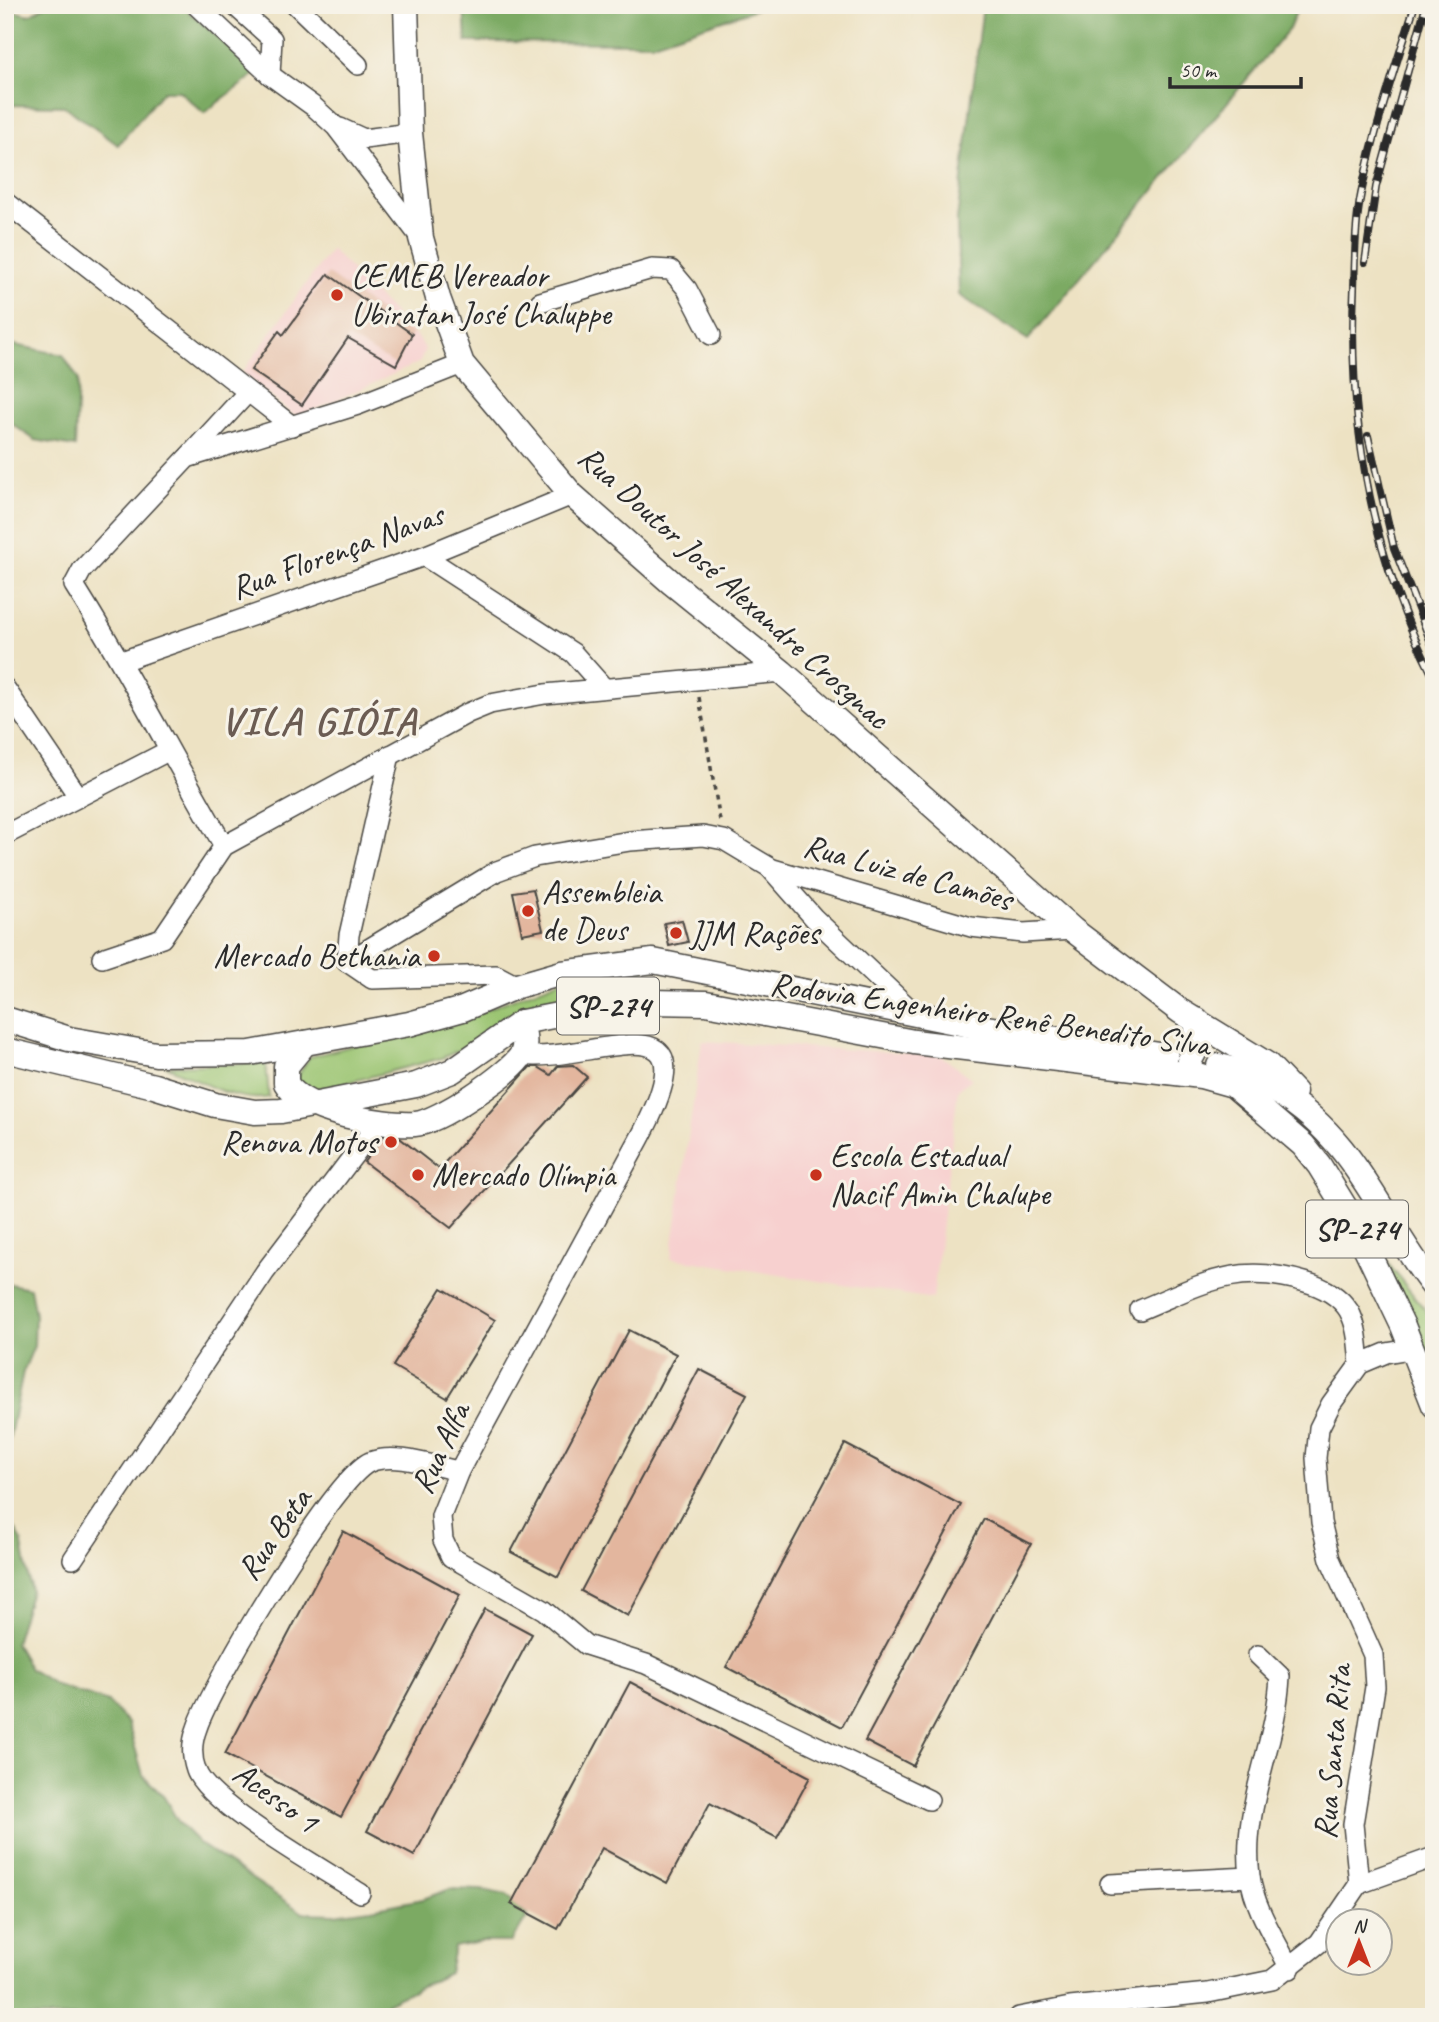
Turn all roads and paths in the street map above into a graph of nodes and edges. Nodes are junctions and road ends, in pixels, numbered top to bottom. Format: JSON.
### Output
{"nodes":[{"id":1,"x":196,"y":5,"type":"edge"},
{"id":2,"x":234,"y":5,"type":"edge"},
{"id":3,"x":296,"y":5,"type":"edge"},
{"id":4,"x":406,"y":5,"type":"edge"},
{"id":5,"x":358,"y":65,"type":"dead end"},
{"id":6,"x":270,"y":75,"type":"junction"},
{"id":7,"x":336,"y":127,"type":"junction"},
{"id":8,"x":410,"y":133,"type":"junction"},
{"id":9,"x":5,"y":202,"type":"edge"},
{"id":10,"x":421,"y":238,"type":"junction"},
{"id":11,"x":540,"y":302,"type":"dead end"},
{"id":12,"x":711,"y":335,"type":"dead end"},
{"id":13,"x":462,"y":364,"type":"junction"},
{"id":14,"x":248,"y":392,"type":"junction"},
{"id":15,"x":292,"y":426,"type":"junction"},
{"id":16,"x":187,"y":458,"type":"junction"},
{"id":17,"x":572,"y":495,"type":"junction"},
{"id":18,"x":424,"y":555,"type":"junction"},
{"id":19,"x":122,"y":661,"type":"junction"},
{"id":20,"x":782,"y":672,"type":"junction"},
{"id":21,"x":696,"y":678,"type":"junction"},
{"id":22,"x":5,"y":688,"type":"edge"},
{"id":23,"x":604,"y":688,"type":"junction"},
{"id":24,"x":168,"y":751,"type":"junction"},
{"id":25,"x":390,"y":755,"type":"junction"},
{"id":26,"x":78,"y":796,"type":"junction"},
{"id":27,"x":5,"y":835,"type":"edge"},
{"id":28,"x":724,"y":840,"type":"junction"},
{"id":29,"x":224,"y":846,"type":"junction"},
{"id":30,"x":769,"y":867,"type":"junction"},
{"id":31,"x":1073,"y":930,"type":"junction"},
{"id":32,"x":102,"y":958,"type":"dead end"},
{"id":33,"x":653,"y":961,"type":"junction"},
{"id":34,"x":347,"y":962,"type":"junction"},
{"id":35,"x":517,"y":986,"type":"junction"},
{"id":36,"x":650,"y":1002,"type":"junction"},
{"id":37,"x":915,"y":1014,"type":"junction"},
{"id":38,"x":5,"y":1019,"type":"edge"},
{"id":39,"x":1197,"y":1020,"type":"junction"},
{"id":40,"x":522,"y":1022,"type":"junction"},
{"id":41,"x":305,"y":1043,"type":"junction"},
{"id":42,"x":5,"y":1050,"type":"edge"},
{"id":43,"x":482,"y":1050,"type":"junction"},
{"id":44,"x":521,"y":1055,"type":"junction"},
{"id":45,"x":1190,"y":1060,"type":"junction"},
{"id":46,"x":310,"y":1104,"type":"junction"},
{"id":47,"x":1298,"y":1104,"type":"junction"},
{"id":48,"x":456,"y":1105,"type":"junction"},
{"id":49,"x":379,"y":1122,"type":"junction"},
{"id":50,"x":1434,"y":1287,"type":"edge"},
{"id":51,"x":1140,"y":1310,"type":"dead end"},
{"id":52,"x":1410,"y":1349,"type":"junction"},
{"id":53,"x":1360,"y":1364,"type":"junction"},
{"id":54,"x":1434,"y":1405,"type":"edge"},
{"id":55,"x":458,"y":1471,"type":"junction"},
{"id":56,"x":73,"y":1559,"type":"dead end"},
{"id":57,"x":1258,"y":1656,"type":"dead end"},
{"id":58,"x":196,"y":1728,"type":"joint"},
{"id":59,"x":929,"y":1800,"type":"dead end"},
{"id":60,"x":1434,"y":1857,"type":"edge"},
{"id":61,"x":1250,"y":1877,"type":"junction"},
{"id":62,"x":1111,"y":1884,"type":"dead end"},
{"id":63,"x":1359,"y":1884,"type":"junction"},
{"id":64,"x":360,"y":1893,"type":"dead end"},
{"id":65,"x":1290,"y":1969,"type":"junction"},
{"id":66,"x":1019,"y":2017,"type":"edge"}],
"edges":[{"from":1,"to":6,"type":"street"},
{"from":2,"to":6,"type":"street"},
{"from":3,"to":5,"type":"street"},
{"from":4,"to":8,"type":"main road","name":"Rua Doutor José Alexandre Crosgnac"},
{"from":6,"to":7,"type":"street"},
{"from":7,"to":8,"type":"street"},
{"from":7,"to":10,"type":"street"},
{"from":8,"to":10,"type":"main road","name":"Rua Doutor José Alexandre Crosgnac"},
{"from":9,"to":14,"type":"street"},
{"from":10,"to":13,"type":"main road","name":"Rua Doutor José Alexandre Crosgnac"},
{"from":11,"to":12,"type":"street"},
{"from":13,"to":15,"type":"street"},
{"from":13,"to":17,"type":"main road","name":"Rua Doutor José Alexandre Crosgnac"},
{"from":14,"to":15,"type":"street"},
{"from":14,"to":16,"type":"street"},
{"from":15,"to":16,"type":"street"},
{"from":16,"to":19,"type":"street"},
{"from":17,"to":18,"type":"street","name":"Rua Florença Navas"},
{"from":17,"to":20,"type":"main road","name":"Rua Doutor José Alexandre Crosgnac"},
{"from":18,"to":19,"type":"street","name":"Rua Florença Navas"},
{"from":18,"to":23,"type":"street"},
{"from":19,"to":24,"type":"street"},
{"from":20,"to":21,"type":"street"},
{"from":20,"to":31,"type":"main road","name":"Rua Doutor José Alexandre Crosgnac"},
{"from":21,"to":23,"type":"street"},
{"from":21,"to":28,"type":"path"},
{"from":22,"to":26,"type":"street"},
{"from":23,"to":25,"type":"street"},
{"from":24,"to":26,"type":"street"},
{"from":24,"to":29,"type":"street"},
{"from":25,"to":29,"type":"street"},
{"from":25,"to":34,"type":"street"},
{"from":26,"to":27,"type":"street"},
{"from":28,"to":30,"type":"street"},
{"from":28,"to":34,"type":"street"},
{"from":29,"to":32,"type":"street"},
{"from":30,"to":31,"type":"street","name":"Rua Luiz de Camões"},
{"from":30,"to":37,"type":"street"},
{"from":31,"to":39,"type":"main road","name":"Rua Doutor José Alexandre Crosgnac"},
{"from":33,"to":35,"type":"main road","name":"Rodovia Engenheiro Renê Benedito Silva","number":"SP-274"},
{"from":33,"to":36,"type":"main road"},
{"from":33,"to":37,"type":"main road","name":"Rodovia Engenheiro Renê Benedito Silva","number":"SP-274"},
{"from":34,"to":35,"type":"street"},
{"from":35,"to":41,"type":"main road","name":"Rodovia Engenheiro Renê Benedito Silva","number":"SP-274"},
{"from":36,"to":40,"type":"main road","name":"Rodovia Engenheiro Renê Benedito Silva","number":"SP-274"},
{"from":36,"to":52,"type":"main road","name":"Rodovia Engenheiro Renê Benedito Silva","number":"SP-274"},
{"from":37,"to":45,"type":"main road","name":"Rodovia Engenheiro Renê Benedito Silva","number":"SP-274"},
{"from":38,"to":41,"type":"main road","name":"Rodovia Engenheiro Renê Benedito Silva","number":"SP-274"},
{"from":39,"to":45,"type":"main road"},
{"from":39,"to":47,"type":"main road","name":"Rua Doutor José Alexandre Crosgnac"},
{"from":40,"to":43,"type":"main road","name":"Rodovia Engenheiro Renê Benedito Silva","number":"SP-274"},
{"from":40,"to":44,"type":"main road"},
{"from":41,"to":46,"type":"main road"},
{"from":42,"to":46,"type":"main road","name":"Rodovia Engenheiro Renê Benedito Silva","number":"SP-274"},
{"from":43,"to":46,"type":"main road","name":"Rodovia Engenheiro Renê Benedito Silva","number":"SP-274"},
{"from":43,"to":48,"type":"main road"},
{"from":44,"to":48,"type":"main road"},
{"from":44,"to":55,"type":"street","name":"Rua Alfa"},
{"from":45,"to":47,"type":"main road","name":"Rodovia Engenheiro Renê Benedito Silva","number":"SP-274"},
{"from":46,"to":49,"type":"main road"},
{"from":47,"to":50,"type":"main road","name":"Rodovia Engenheiro Renê Benedito Silva","number":"SP-274"},
{"from":48,"to":49,"type":"main road"},
{"from":49,"to":56,"type":"street"},
{"from":51,"to":53,"type":"street"},
{"from":52,"to":53,"type":"street"},
{"from":52,"to":54,"type":"main road","name":"Rodovia Engenheiro Renê Benedito Silva","number":"SP-274"},
{"from":53,"to":63,"type":"street","name":"Rua Santa Rita"},
{"from":55,"to":58,"type":"street","name":"Rua Beta"},
{"from":55,"to":59,"type":"street","name":"Rua Alfa"},
{"from":57,"to":61,"type":"street"},
{"from":58,"to":64,"type":"street","name":"Acesso 1"},
{"from":60,"to":63,"type":"street"},
{"from":61,"to":62,"type":"street"},
{"from":61,"to":65,"type":"street"},
{"from":63,"to":65,"type":"street"},
{"from":65,"to":66,"type":"street"}]}
